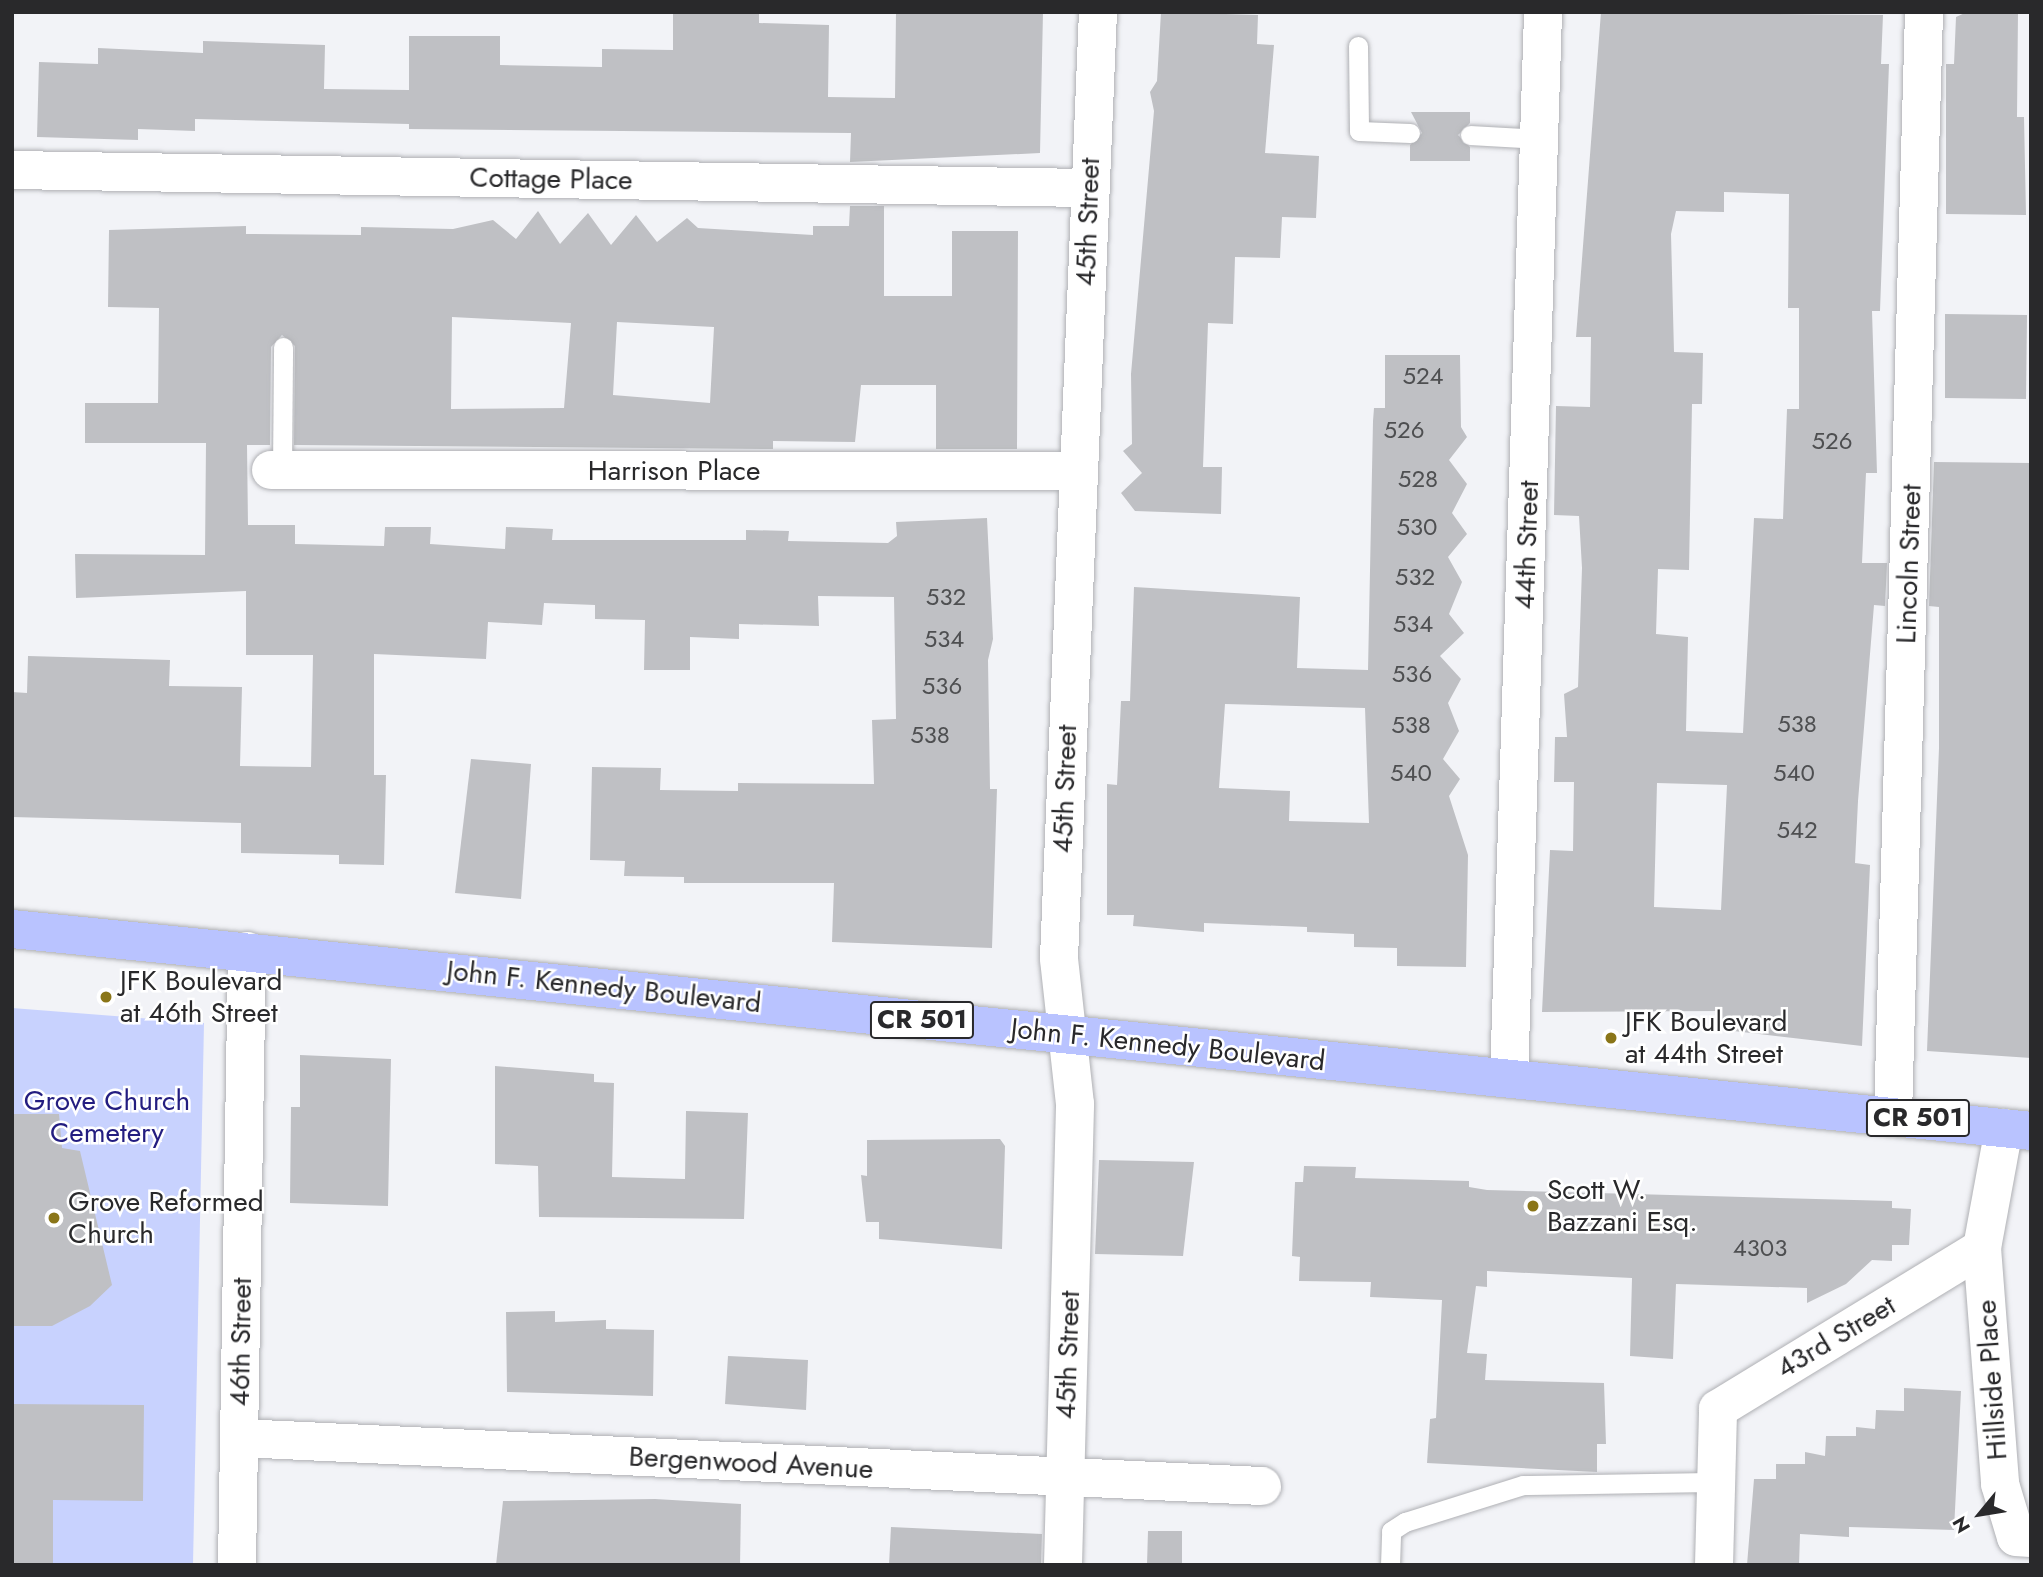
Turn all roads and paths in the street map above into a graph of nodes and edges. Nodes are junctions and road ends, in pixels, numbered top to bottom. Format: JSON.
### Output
{"nodes":[{"id":1,"x":1098,"y":12,"type":"edge"},
{"id":2,"x":1542,"y":12,"type":"edge"},
{"id":3,"x":1924,"y":12,"type":"edge"},
{"id":4,"x":1358,"y":46,"type":"dead end"},
{"id":5,"x":1410,"y":134,"type":"dead end"},
{"id":6,"x":1470,"y":135,"type":"dead end"},
{"id":7,"x":1540,"y":139,"type":"junction"},
{"id":8,"x":12,"y":170,"type":"edge"},
{"id":9,"x":1089,"y":188,"type":"junction"},
{"id":10,"x":283,"y":347,"type":"dead end"},
{"id":11,"x":276,"y":470,"type":"joint"},
{"id":12,"x":1078,"y":471,"type":"junction"},
{"id":13,"x":12,"y":929,"type":"edge"},
{"id":14,"x":247,"y":951,"type":"junction"},
{"id":15,"x":1066,"y":1035,"type":"junction"},
{"id":16,"x":1509,"y":1079,"type":"junction"},
{"id":17,"x":1893,"y":1115,"type":"junction"},
{"id":18,"x":2017,"y":1129,"type":"edge"},
{"id":19,"x":1982,"y":1248,"type":"junction"},
{"id":20,"x":240,"y":1438,"type":"junction"},
{"id":21,"x":1064,"y":1478,"type":"junction"},
{"id":22,"x":1716,"y":1482,"type":"junction"},
{"id":23,"x":1262,"y":1486,"type":"dead end"},
{"id":24,"x":2031,"y":1538,"type":"edge"},
{"id":25,"x":237,"y":1565,"type":"edge"},
{"id":26,"x":1063,"y":1565,"type":"edge"},
{"id":27,"x":1390,"y":1565,"type":"edge"},
{"id":28,"x":1714,"y":1565,"type":"edge"}],
"edges":[{"from":1,"to":9,"type":"street","name":"45th Street"},
{"from":2,"to":7,"type":"street","name":"44th Street"},
{"from":3,"to":17,"type":"street","name":"Lincoln Street"},
{"from":4,"to":5,"type":"lane"},
{"from":6,"to":7,"type":"lane"},
{"from":7,"to":16,"type":"street","name":"44th Street"},
{"from":8,"to":9,"type":"street","name":"Cottage Place"},
{"from":9,"to":12,"type":"street","name":"45th Street"},
{"from":10,"to":11,"type":"lane"},
{"from":11,"to":12,"type":"street","name":"Harrison Place"},
{"from":12,"to":15,"type":"street","name":"45th Street"},
{"from":13,"to":14,"type":"main road","name":"John F. Kennedy Boulevard","number":"CR 501"},
{"from":14,"to":15,"type":"main road","name":"John F. Kennedy Boulevard","number":"CR 501"},
{"from":14,"to":20,"type":"street","name":"46th Street"},
{"from":15,"to":16,"type":"main road","name":"John F. Kennedy Boulevard","number":"CR 501"},
{"from":15,"to":21,"type":"street","name":"45th Street"},
{"from":16,"to":17,"type":"main road","name":"John F. Kennedy Boulevard","number":"CR 501"},
{"from":17,"to":18,"type":"main road","name":"John F. Kennedy Boulevard","number":"CR 501"},
{"from":18,"to":19,"type":"street"},
{"from":19,"to":22,"type":"street","name":"43rd Street"},
{"from":19,"to":24,"type":"street","name":"Hillside Place"},
{"from":20,"to":21,"type":"street","name":"Bergenwood Avenue"},
{"from":20,"to":25,"type":"street","name":"46th Street"},
{"from":21,"to":23,"type":"street","name":"Bergenwood Avenue"},
{"from":21,"to":26,"type":"street","name":"45th Street"},
{"from":22,"to":27,"type":"lane"},
{"from":22,"to":28,"type":"street","name":"43rd Street"}]}
